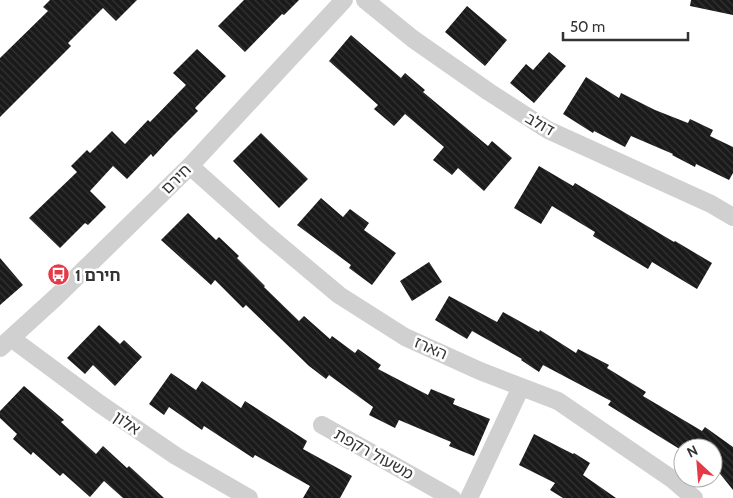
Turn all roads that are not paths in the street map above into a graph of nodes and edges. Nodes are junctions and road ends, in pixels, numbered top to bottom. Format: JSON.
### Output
{"nodes":[{"id":1,"x":344,"y":0,"type":"edge"},
{"id":2,"x":366,"y":0,"type":"edge"},
{"id":3,"x":190,"y":166,"type":"junction"},
{"id":4,"x":733,"y":217,"type":"edge"},
{"id":5,"x":6,"y":343,"type":"edge"},
{"id":6,"x":521,"y":387,"type":"junction"},
{"id":7,"x":322,"y":425,"type":"dead end"},
{"id":8,"x":249,"y":498,"type":"edge"},
{"id":9,"x":452,"y":498,"type":"edge"},
{"id":10,"x":469,"y":498,"type":"edge"},
{"id":11,"x":694,"y":498,"type":"edge"}],
"edges":[{"from":1,"to":3,"type":"street","name":"חירם"},
{"from":2,"to":4,"type":"street","name":"דולב"},
{"from":3,"to":5,"type":"street","name":"חירם"},
{"from":3,"to":6,"type":"street","name":"הארז"},
{"from":5,"to":8,"type":"street","name":"אלון"},
{"from":6,"to":10,"type":"street"},
{"from":6,"to":11,"type":"street","name":"הארז"},
{"from":7,"to":9,"type":"street","name":"משעול רקפת"}]}
